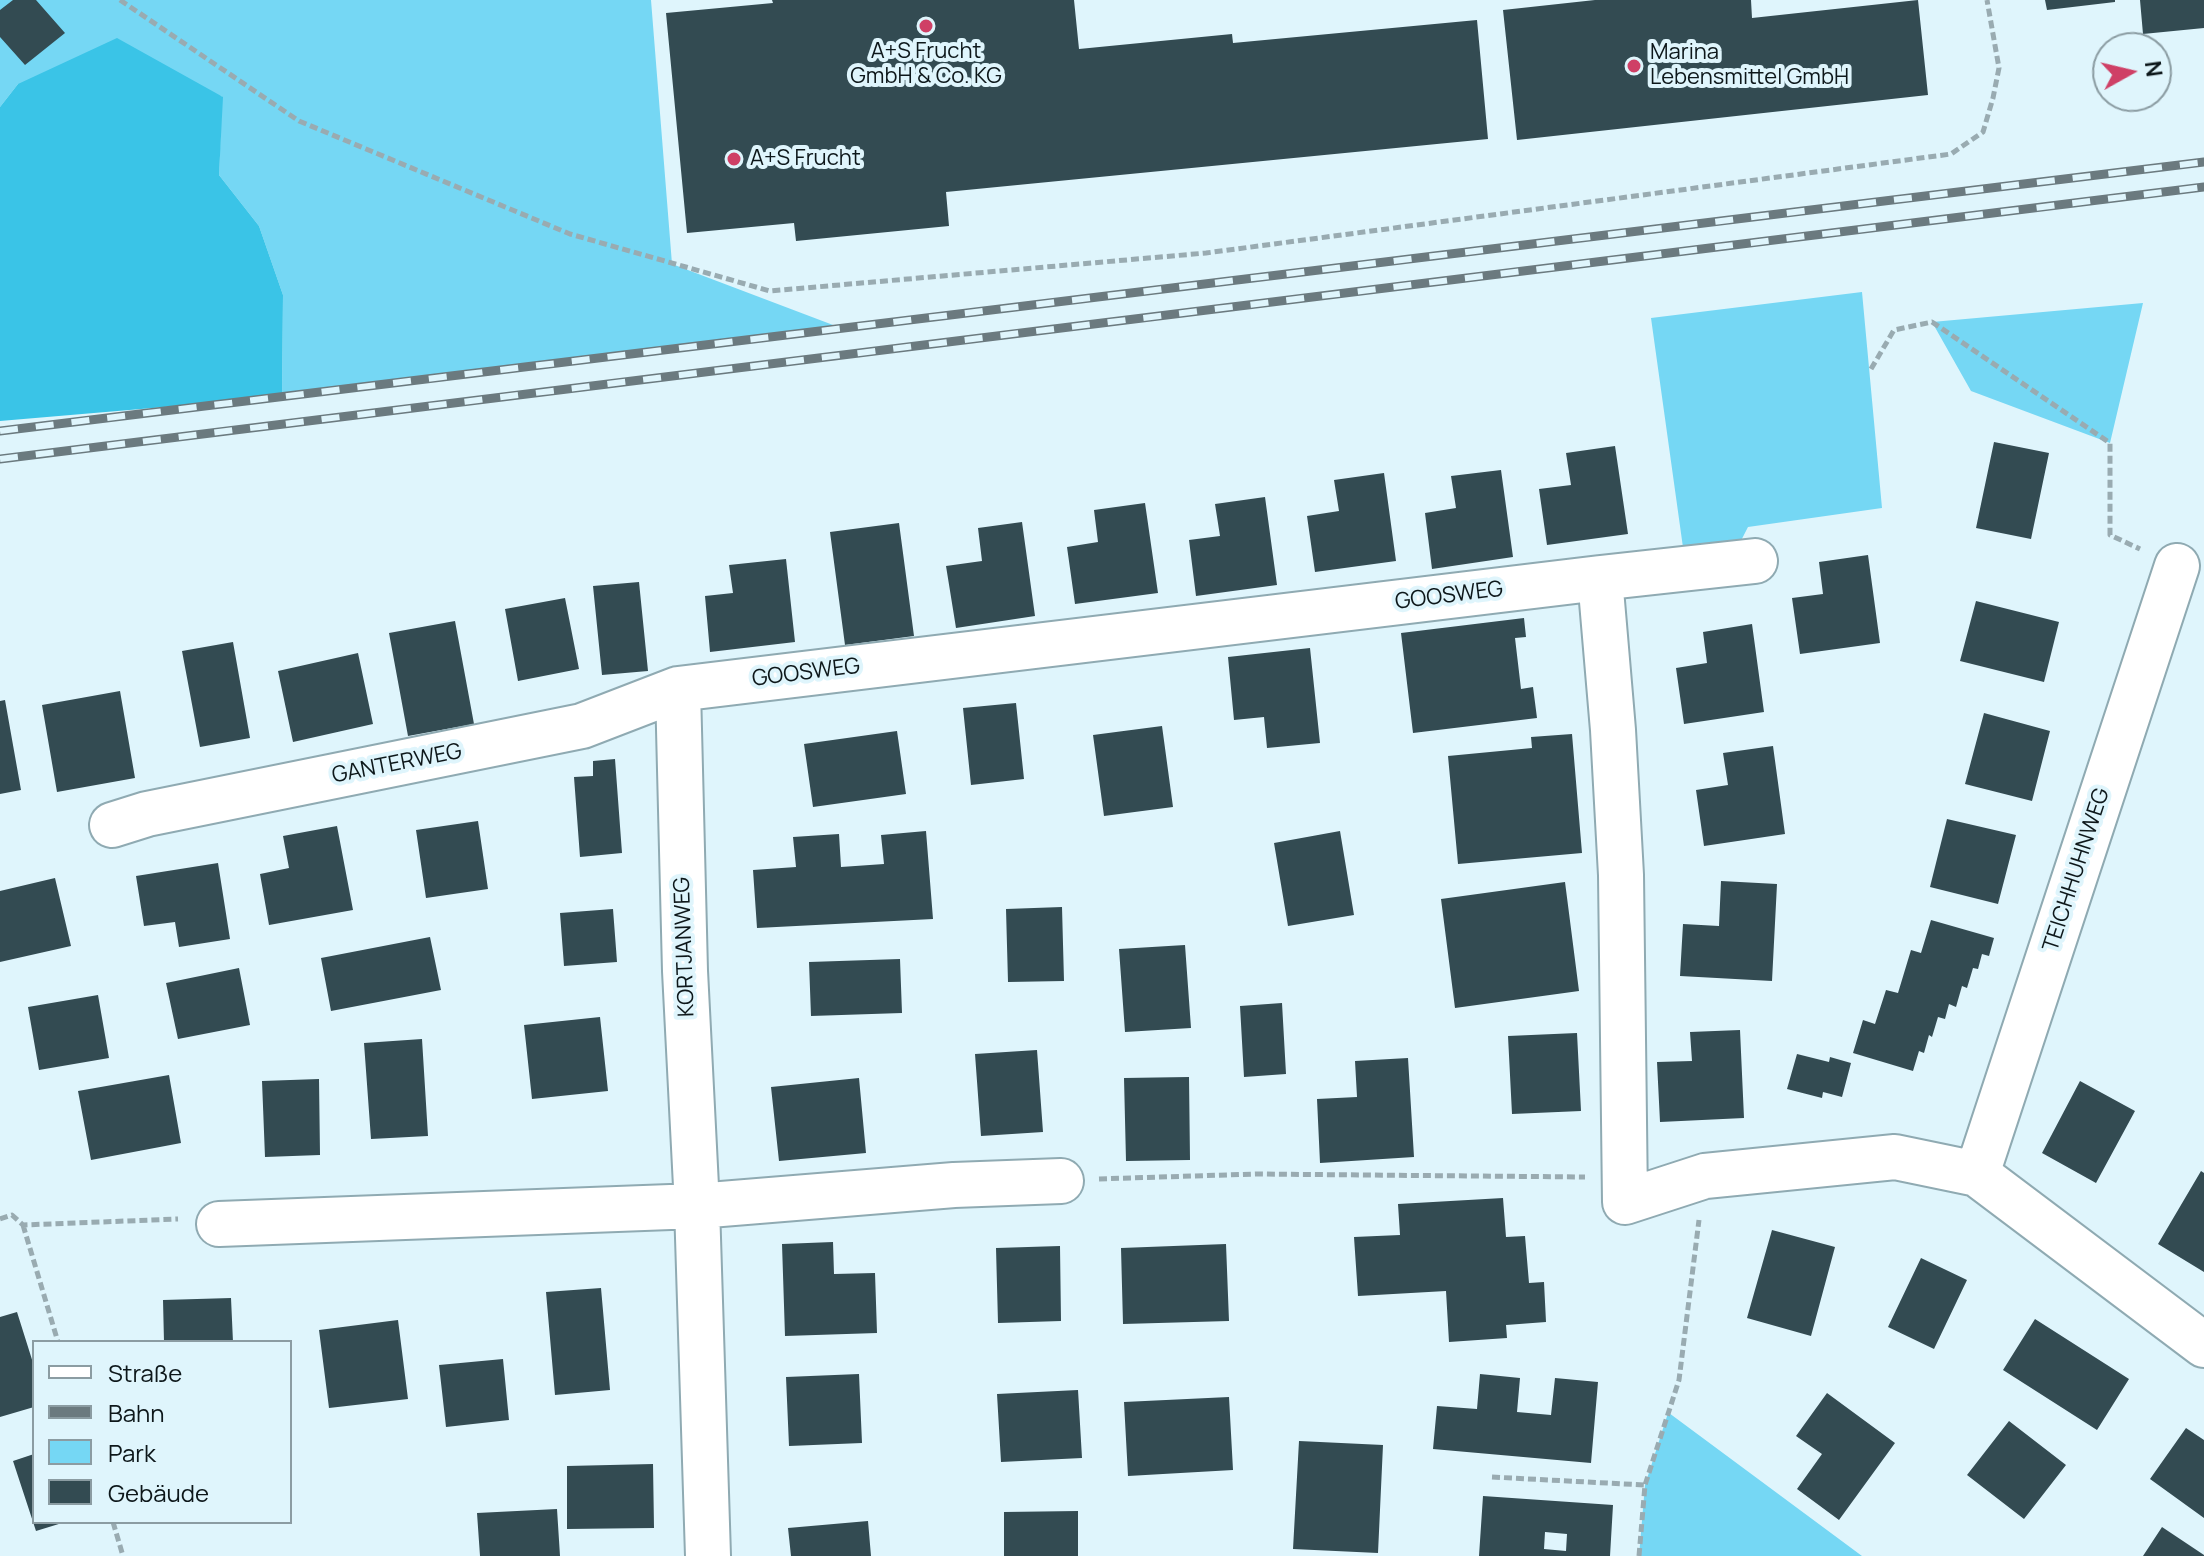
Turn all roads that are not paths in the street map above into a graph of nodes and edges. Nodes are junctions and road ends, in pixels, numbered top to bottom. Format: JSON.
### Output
{"nodes":[{"id":1,"x":1755,"y":561,"type":"dead end"},
{"id":2,"x":2177,"y":566,"type":"road end"},
{"id":3,"x":1600,"y":578,"type":"junction"},
{"id":4,"x":678,"y":689,"type":"junction"},
{"id":5,"x":112,"y":825,"type":"dead end"},
{"id":6,"x":1977,"y":1174,"type":"junction"},
{"id":7,"x":1061,"y":1181,"type":"road end"},
{"id":8,"x":697,"y":1206,"type":"junction"},
{"id":9,"x":219,"y":1224,"type":"road end"},
{"id":10,"x":2204,"y":1345,"type":"edge"},
{"id":11,"x":708,"y":1556,"type":"edge"}],
"edges":[{"from":1,"to":3,"type":"street","name":"GOOSWEG"},
{"from":2,"to":6,"type":"street","name":"TEICHHUHNWEG"},
{"from":3,"to":4,"type":"street","name":"GOOSWEG"},
{"from":3,"to":6,"type":"street"},
{"from":4,"to":5,"type":"street","name":"GANTERWEG"},
{"from":4,"to":8,"type":"street","name":"KORTJANWEG"},
{"from":6,"to":10,"type":"street"},
{"from":7,"to":8,"type":"street"},
{"from":8,"to":9,"type":"street"},
{"from":8,"to":11,"type":"street","name":"KORTJANWEG"}]}
